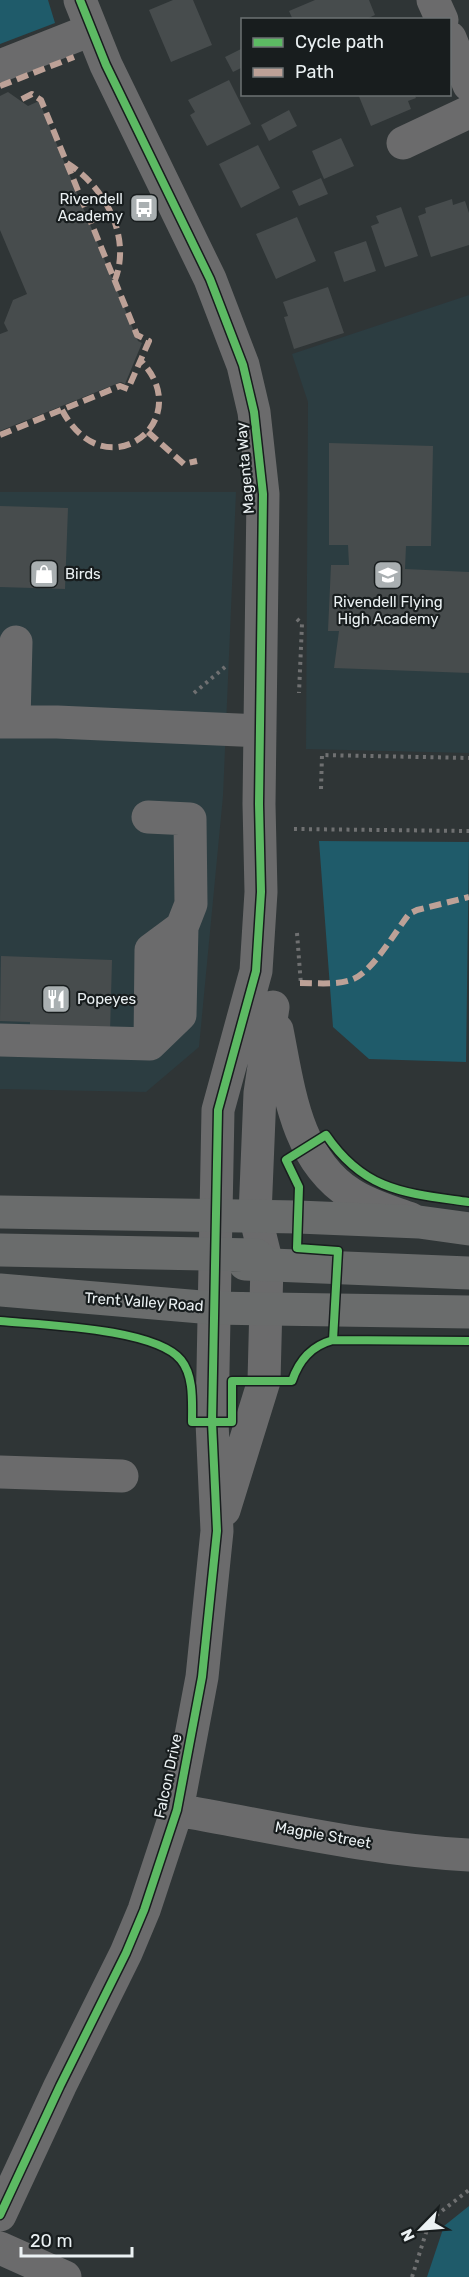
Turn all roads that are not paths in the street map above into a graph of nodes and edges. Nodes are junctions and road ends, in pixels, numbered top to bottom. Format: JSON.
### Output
{"nodes":[{"id":1,"x":80,"y":0,"type":"edge"},
{"id":2,"x":433,"y":0,"type":"edge"},
{"id":3,"x":440,"y":18,"type":"edge"},
{"id":4,"x":91,"y":30,"type":"junction"},
{"id":5,"x":451,"y":40,"type":"edge"},
{"id":6,"x":0,"y":66,"type":"edge"},
{"id":7,"x":469,"y":85,"type":"edge"},
{"id":8,"x":469,"y":112,"type":"edge"},
{"id":9,"x":403,"y":143,"type":"dead end"},
{"id":10,"x":16,"y":642,"type":"dead end"},
{"id":11,"x":7,"y":721,"type":"edge"},
{"id":12,"x":260,"y":730,"type":"junction"},
{"id":13,"x":148,"y":817,"type":"dead end"},
{"id":14,"x":256,"y":971,"type":"junction"},
{"id":15,"x":273,"y":1007,"type":"junction"},
{"id":16,"x":0,"y":1040,"type":"edge"},
{"id":17,"x":0,"y":1212,"type":"edge"},
{"id":18,"x":215,"y":1214,"type":"junction"},
{"id":19,"x":255,"y":1215,"type":"junction"},
{"id":20,"x":419,"y":1222,"type":"junction"},
{"id":21,"x":469,"y":1229,"type":"edge"},
{"id":22,"x":0,"y":1250,"type":"edge"},
{"id":23,"x":214,"y":1254,"type":"junction"},
{"id":24,"x":267,"y":1264,"type":"junction"},
{"id":25,"x":469,"y":1273,"type":"edge"},
{"id":26,"x":0,"y":1290,"type":"edge"},
{"id":27,"x":213,"y":1308,"type":"junction"},
{"id":28,"x":266,"y":1308,"type":"junction"},
{"id":29,"x":469,"y":1312,"type":"edge"},
{"id":30,"x":0,"y":1472,"type":"edge"},
{"id":31,"x":122,"y":1476,"type":"dead end"},
{"id":32,"x":217,"y":1531,"type":"junction"},
{"id":33,"x":177,"y":1810,"type":"junction"},
{"id":34,"x":469,"y":1855,"type":"edge"},
{"id":35,"x":0,"y":2215,"type":"edge"},
{"id":36,"x":0,"y":2248,"type":"edge"},
{"id":37,"x":65,"y":2277,"type":"edge"}],
"edges":[{"from":1,"to":4,"type":"street","name":"Magenta Way"},
{"from":2,"to":3,"type":"street"},
{"from":4,"to":6,"type":"street"},
{"from":4,"to":12,"type":"street","name":"Magenta Way"},
{"from":5,"to":7,"type":"street"},
{"from":8,"to":9,"type":"street"},
{"from":10,"to":11,"type":"street"},
{"from":11,"to":12,"type":"street"},
{"from":12,"to":14,"type":"street","name":"Magenta Way"},
{"from":13,"to":16,"type":"street"},
{"from":14,"to":15,"type":"street"},
{"from":14,"to":18,"type":"street","name":"Magenta Way"},
{"from":15,"to":19,"type":"street","name":"Falcon Drive"},
{"from":15,"to":20,"type":"street"},
{"from":17,"to":18,"type":"main road"},
{"from":18,"to":19,"type":"main road"},
{"from":18,"to":23,"type":"street","name":"Falcon Drive"},
{"from":19,"to":20,"type":"main road"},
{"from":19,"to":24,"type":"street","name":"Falcon Drive"},
{"from":20,"to":21,"type":"main road"},
{"from":22,"to":23,"type":"main road"},
{"from":23,"to":24,"type":"main road"},
{"from":23,"to":27,"type":"street","name":"Falcon Drive"},
{"from":24,"to":25,"type":"main road"},
{"from":24,"to":28,"type":"street","name":"Falcon Drive"},
{"from":26,"to":27,"type":"main road","name":"Trent Valley Road"},
{"from":27,"to":28,"type":"main road","name":"Trent Valley Road"},
{"from":27,"to":32,"type":"street","name":"Falcon Drive"},
{"from":28,"to":29,"type":"main road","name":"Trent Valley Road"},
{"from":28,"to":32,"type":"street","name":"Falcon Drive"},
{"from":30,"to":31,"type":"street"},
{"from":32,"to":33,"type":"street","name":"Falcon Drive"},
{"from":33,"to":34,"type":"street","name":"Magpie Street"},
{"from":33,"to":35,"type":"street","name":"Falcon Drive"},
{"from":36,"to":37,"type":"street"}]}
